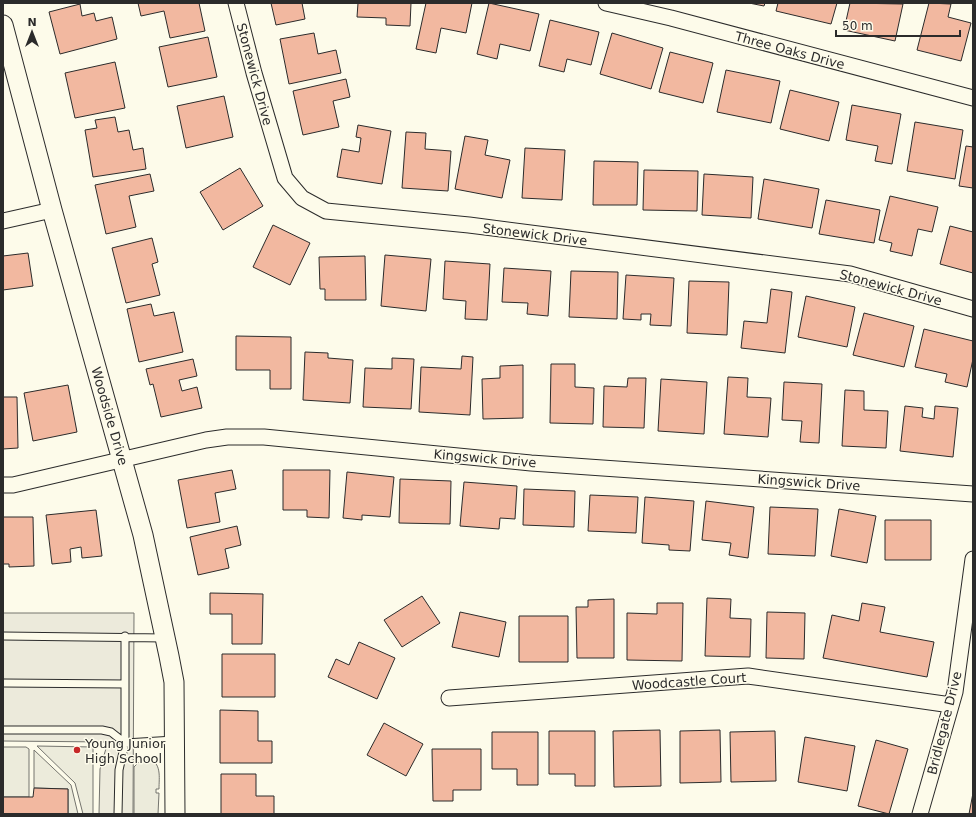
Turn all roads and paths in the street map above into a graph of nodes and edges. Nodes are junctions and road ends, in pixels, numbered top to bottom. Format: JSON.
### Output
{"nodes":[{"id":1,"x":236,"y":3,"type":"edge"},
{"id":2,"x":606,"y":3,"type":"edge"},
{"id":3,"x":3,"y":25,"type":"edge"},
{"id":4,"x":973,"y":98,"type":"edge"},
{"id":5,"x":52,"y":210,"type":"junction"},
{"id":6,"x":3,"y":221,"type":"edge"},
{"id":7,"x":973,"y":309,"type":"edge"},
{"id":8,"x":122,"y":459,"type":"junction"},
{"id":9,"x":3,"y":486,"type":"edge"},
{"id":10,"x":973,"y":494,"type":"edge"},
{"id":11,"x":973,"y":559,"type":"edge"},
{"id":12,"x":3,"y":636,"type":"edge"},
{"id":13,"x":125,"y":636,"type":"junction"},
{"id":14,"x":166,"y":638,"type":"junction"},
{"id":15,"x":3,"y":684,"type":"edge"},
{"id":16,"x":125,"y":684,"type":"junction"},
{"id":17,"x":449,"y":698,"type":"dead end"},
{"id":18,"x":951,"y":705,"type":"junction"},
{"id":19,"x":3,"y":730,"type":"edge"},
{"id":20,"x":174,"y":740,"type":"junction"},
{"id":21,"x":125,"y":744,"type":"junction"},
{"id":22,"x":118,"y":814,"type":"edge"},
{"id":23,"x":175,"y":814,"type":"edge"},
{"id":24,"x":920,"y":814,"type":"edge"}],
"edges":[{"from":1,"to":7,"type":"street","name":"Stonewick Drive"},
{"from":2,"to":4,"type":"street","name":"Three Oaks Drive"},
{"from":3,"to":5,"type":"street","name":"Woodside Drive"},
{"from":5,"to":6,"type":"street"},
{"from":5,"to":8,"type":"street","name":"Woodside Drive"},
{"from":8,"to":9,"type":"street","name":"Kingswick Drive"},
{"from":8,"to":10,"type":"street","name":"Kingswick Drive"},
{"from":8,"to":14,"type":"street","name":"Woodside Drive"},
{"from":11,"to":18,"type":"street","name":"Bridlegate Drive"},
{"from":12,"to":13,"type":"lane"},
{"from":13,"to":14,"type":"lane"},
{"from":13,"to":16,"type":"lane"},
{"from":14,"to":20,"type":"street","name":"Woodside Drive"},
{"from":15,"to":16,"type":"lane"},
{"from":16,"to":21,"type":"lane"},
{"from":17,"to":18,"type":"street","name":"Woodcastle Court"},
{"from":18,"to":24,"type":"street","name":"Bridlegate Drive"},
{"from":19,"to":21,"type":"lane"},
{"from":20,"to":21,"type":"lane"},
{"from":20,"to":23,"type":"street","name":"Woodside Drive"},
{"from":21,"to":22,"type":"lane"}]}
